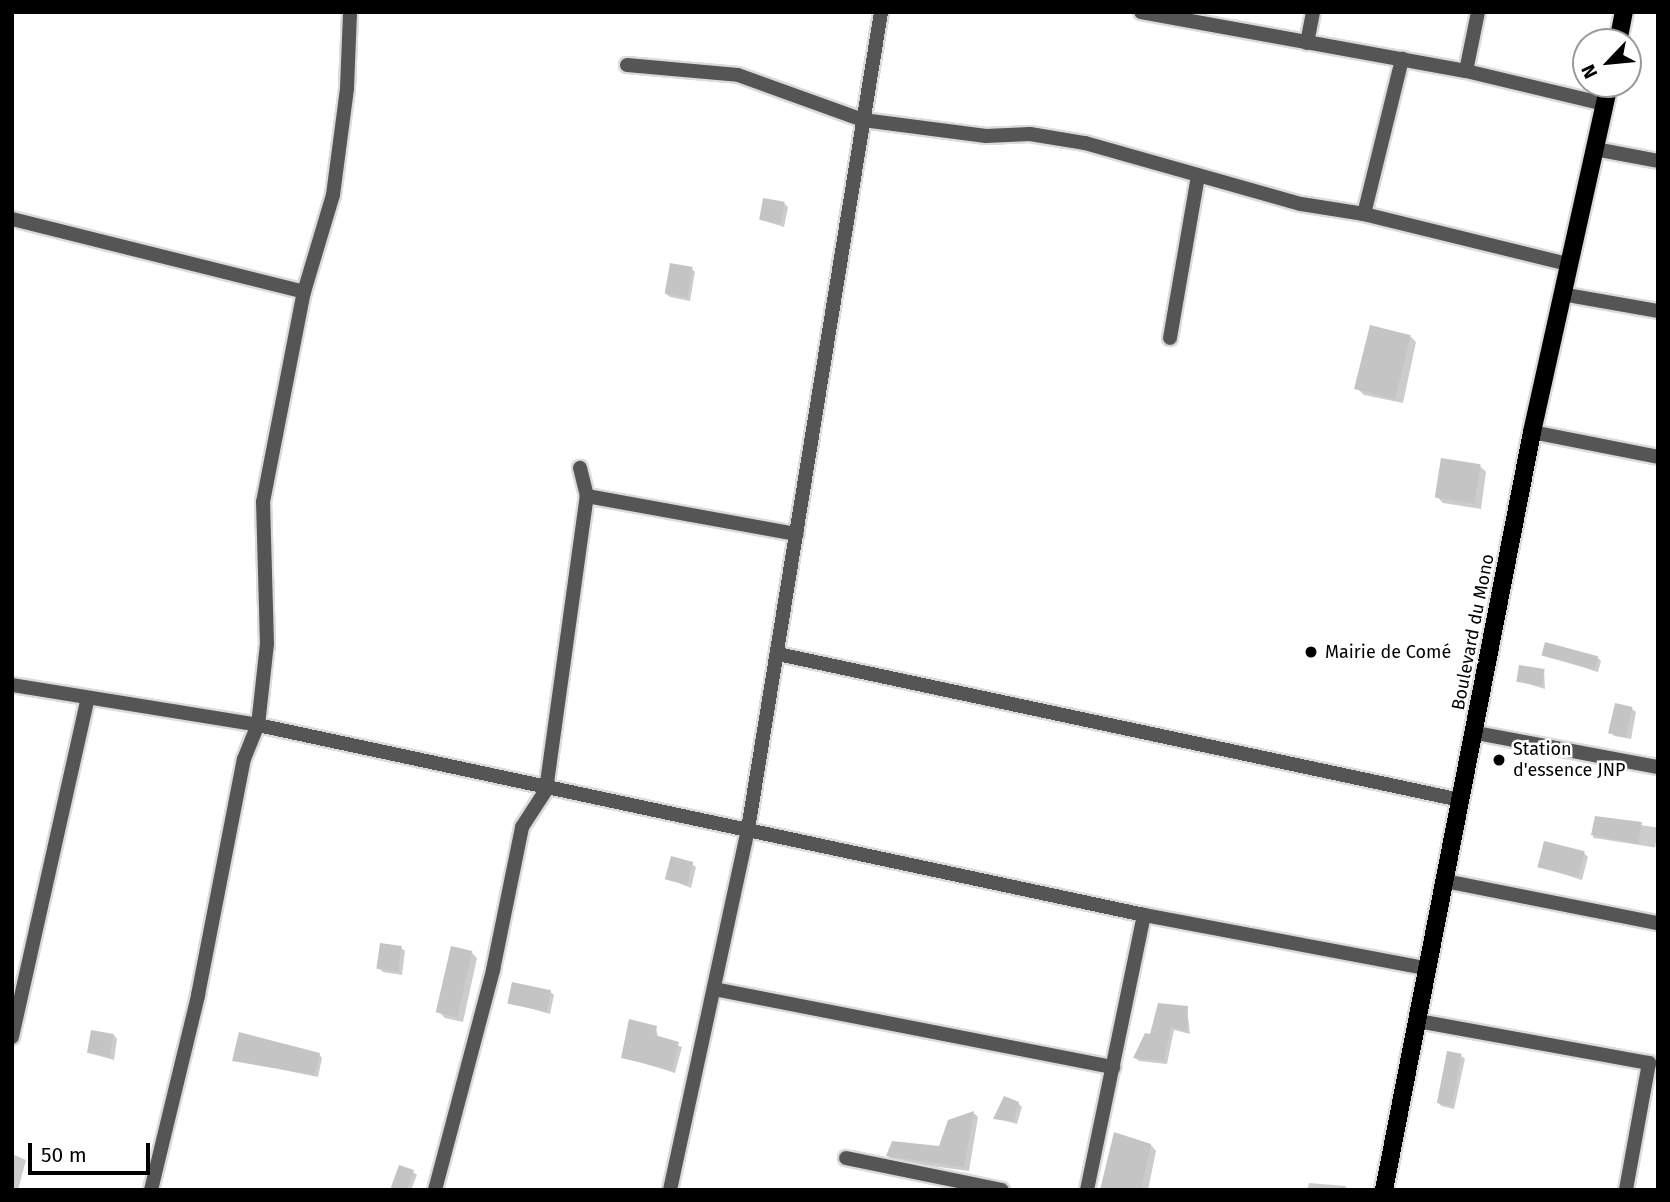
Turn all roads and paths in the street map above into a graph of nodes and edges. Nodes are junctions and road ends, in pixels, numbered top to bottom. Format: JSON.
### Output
{"nodes":[{"id":1,"x":350,"y":12,"type":"edge"},
{"id":2,"x":881,"y":12,"type":"edge"},
{"id":3,"x":1141,"y":12,"type":"edge"},
{"id":4,"x":1313,"y":12,"type":"edge"},
{"id":5,"x":1478,"y":12,"type":"edge"},
{"id":6,"x":1170,"y":15,"type":"edge"},
{"id":7,"x":1307,"y":43,"type":"junction"},
{"id":8,"x":1402,"y":59,"type":"junction"},
{"id":9,"x":627,"y":65,"type":"dead end"},
{"id":10,"x":1466,"y":71,"type":"junction"},
{"id":11,"x":1606,"y":98,"type":"edge"},
{"id":12,"x":1605,"y":104,"type":"junction"},
{"id":13,"x":863,"y":120,"type":"junction"},
{"id":14,"x":1595,"y":149,"type":"junction"},
{"id":15,"x":1658,"y":161,"type":"edge"},
{"id":16,"x":1198,"y":176,"type":"junction"},
{"id":17,"x":1364,"y":214,"type":"junction"},
{"id":18,"x":12,"y":219,"type":"edge"},
{"id":19,"x":1568,"y":264,"type":"junction"},
{"id":20,"x":304,"y":292,"type":"junction"},
{"id":21,"x":1562,"y":294,"type":"junction"},
{"id":22,"x":1658,"y":311,"type":"edge"},
{"id":23,"x":1170,"y":338,"type":"dead end"},
{"id":24,"x":1532,"y":432,"type":"junction"},
{"id":25,"x":1658,"y":457,"type":"edge"},
{"id":26,"x":580,"y":468,"type":"dead end"},
{"id":27,"x":587,"y":496,"type":"junction"},
{"id":28,"x":797,"y":534,"type":"junction"},
{"id":29,"x":778,"y":654,"type":"junction"},
{"id":30,"x":12,"y":685,"type":"edge"},
{"id":31,"x":87,"y":701,"type":"junction"},
{"id":32,"x":258,"y":725,"type":"junction"},
{"id":33,"x":1476,"y":733,"type":"junction"},
{"id":34,"x":1658,"y":767,"type":"edge"},
{"id":35,"x":546,"y":790,"type":"junction"},
{"id":36,"x":1460,"y":800,"type":"junction"},
{"id":37,"x":748,"y":829,"type":"junction"},
{"id":38,"x":1444,"y":881,"type":"junction"},
{"id":39,"x":1144,"y":915,"type":"junction"},
{"id":40,"x":1658,"y":923,"type":"edge"},
{"id":41,"x":1429,"y":968,"type":"junction"},
{"id":42,"x":714,"y":989,"type":"junction"},
{"id":43,"x":1418,"y":1021,"type":"junction"},
{"id":44,"x":12,"y":1037,"type":"edge"},
{"id":45,"x":1112,"y":1068,"type":"junction"},
{"id":46,"x":846,"y":1158,"type":"dead end"},
{"id":47,"x":151,"y":1190,"type":"edge"},
{"id":48,"x":435,"y":1190,"type":"edge"},
{"id":49,"x":670,"y":1190,"type":"edge"},
{"id":50,"x":1002,"y":1190,"type":"edge"},
{"id":51,"x":1087,"y":1190,"type":"edge"},
{"id":52,"x":1384,"y":1190,"type":"edge"},
{"id":53,"x":1626,"y":1190,"type":"edge"}],
"edges":[{"from":1,"to":20,"type":"street"},
{"from":2,"to":13,"type":"street"},
{"from":3,"to":6,"type":"street"},
{"from":4,"to":7,"type":"street"},
{"from":5,"to":10,"type":"street"},
{"from":6,"to":7,"type":"street"},
{"from":7,"to":8,"type":"street"},
{"from":8,"to":10,"type":"street"},
{"from":8,"to":17,"type":"street"},
{"from":9,"to":13,"type":"street"},
{"from":10,"to":12,"type":"street"},
{"from":11,"to":12,"type":"main road","name":"Boulevard du Mono"},
{"from":12,"to":14,"type":"main road","name":"Boulevard du Mono"},
{"from":13,"to":16,"type":"street"},
{"from":13,"to":28,"type":"street"},
{"from":14,"to":15,"type":"street"},
{"from":14,"to":19,"type":"main road","name":"Boulevard du Mono"},
{"from":16,"to":17,"type":"street"},
{"from":16,"to":23,"type":"street"},
{"from":17,"to":19,"type":"street"},
{"from":18,"to":20,"type":"street"},
{"from":19,"to":21,"type":"main road","name":"Boulevard du Mono"},
{"from":20,"to":32,"type":"street"},
{"from":21,"to":22,"type":"street"},
{"from":21,"to":24,"type":"main road","name":"Boulevard du Mono"},
{"from":24,"to":25,"type":"street"},
{"from":24,"to":33,"type":"main road","name":"Boulevard du Mono"},
{"from":26,"to":27,"type":"street"},
{"from":27,"to":28,"type":"street"},
{"from":27,"to":35,"type":"street"},
{"from":28,"to":29,"type":"street"},
{"from":29,"to":36,"type":"street"},
{"from":29,"to":37,"type":"street"},
{"from":30,"to":31,"type":"street"},
{"from":31,"to":32,"type":"street"},
{"from":31,"to":44,"type":"street"},
{"from":32,"to":35,"type":"street"},
{"from":32,"to":47,"type":"street"},
{"from":33,"to":34,"type":"street"},
{"from":33,"to":36,"type":"main road","name":"Boulevard du Mono"},
{"from":35,"to":37,"type":"street"},
{"from":35,"to":48,"type":"street"},
{"from":36,"to":38,"type":"main road","name":"Boulevard du Mono"},
{"from":37,"to":39,"type":"street"},
{"from":37,"to":42,"type":"street"},
{"from":38,"to":40,"type":"street"},
{"from":38,"to":41,"type":"main road","name":"Boulevard du Mono"},
{"from":39,"to":41,"type":"street"},
{"from":39,"to":45,"type":"street"},
{"from":41,"to":43,"type":"main road","name":"Boulevard du Mono"},
{"from":42,"to":45,"type":"street"},
{"from":42,"to":49,"type":"street"},
{"from":43,"to":52,"type":"main road","name":"Boulevard du Mono"},
{"from":43,"to":53,"type":"street"},
{"from":45,"to":51,"type":"street"},
{"from":46,"to":50,"type":"street"}]}
